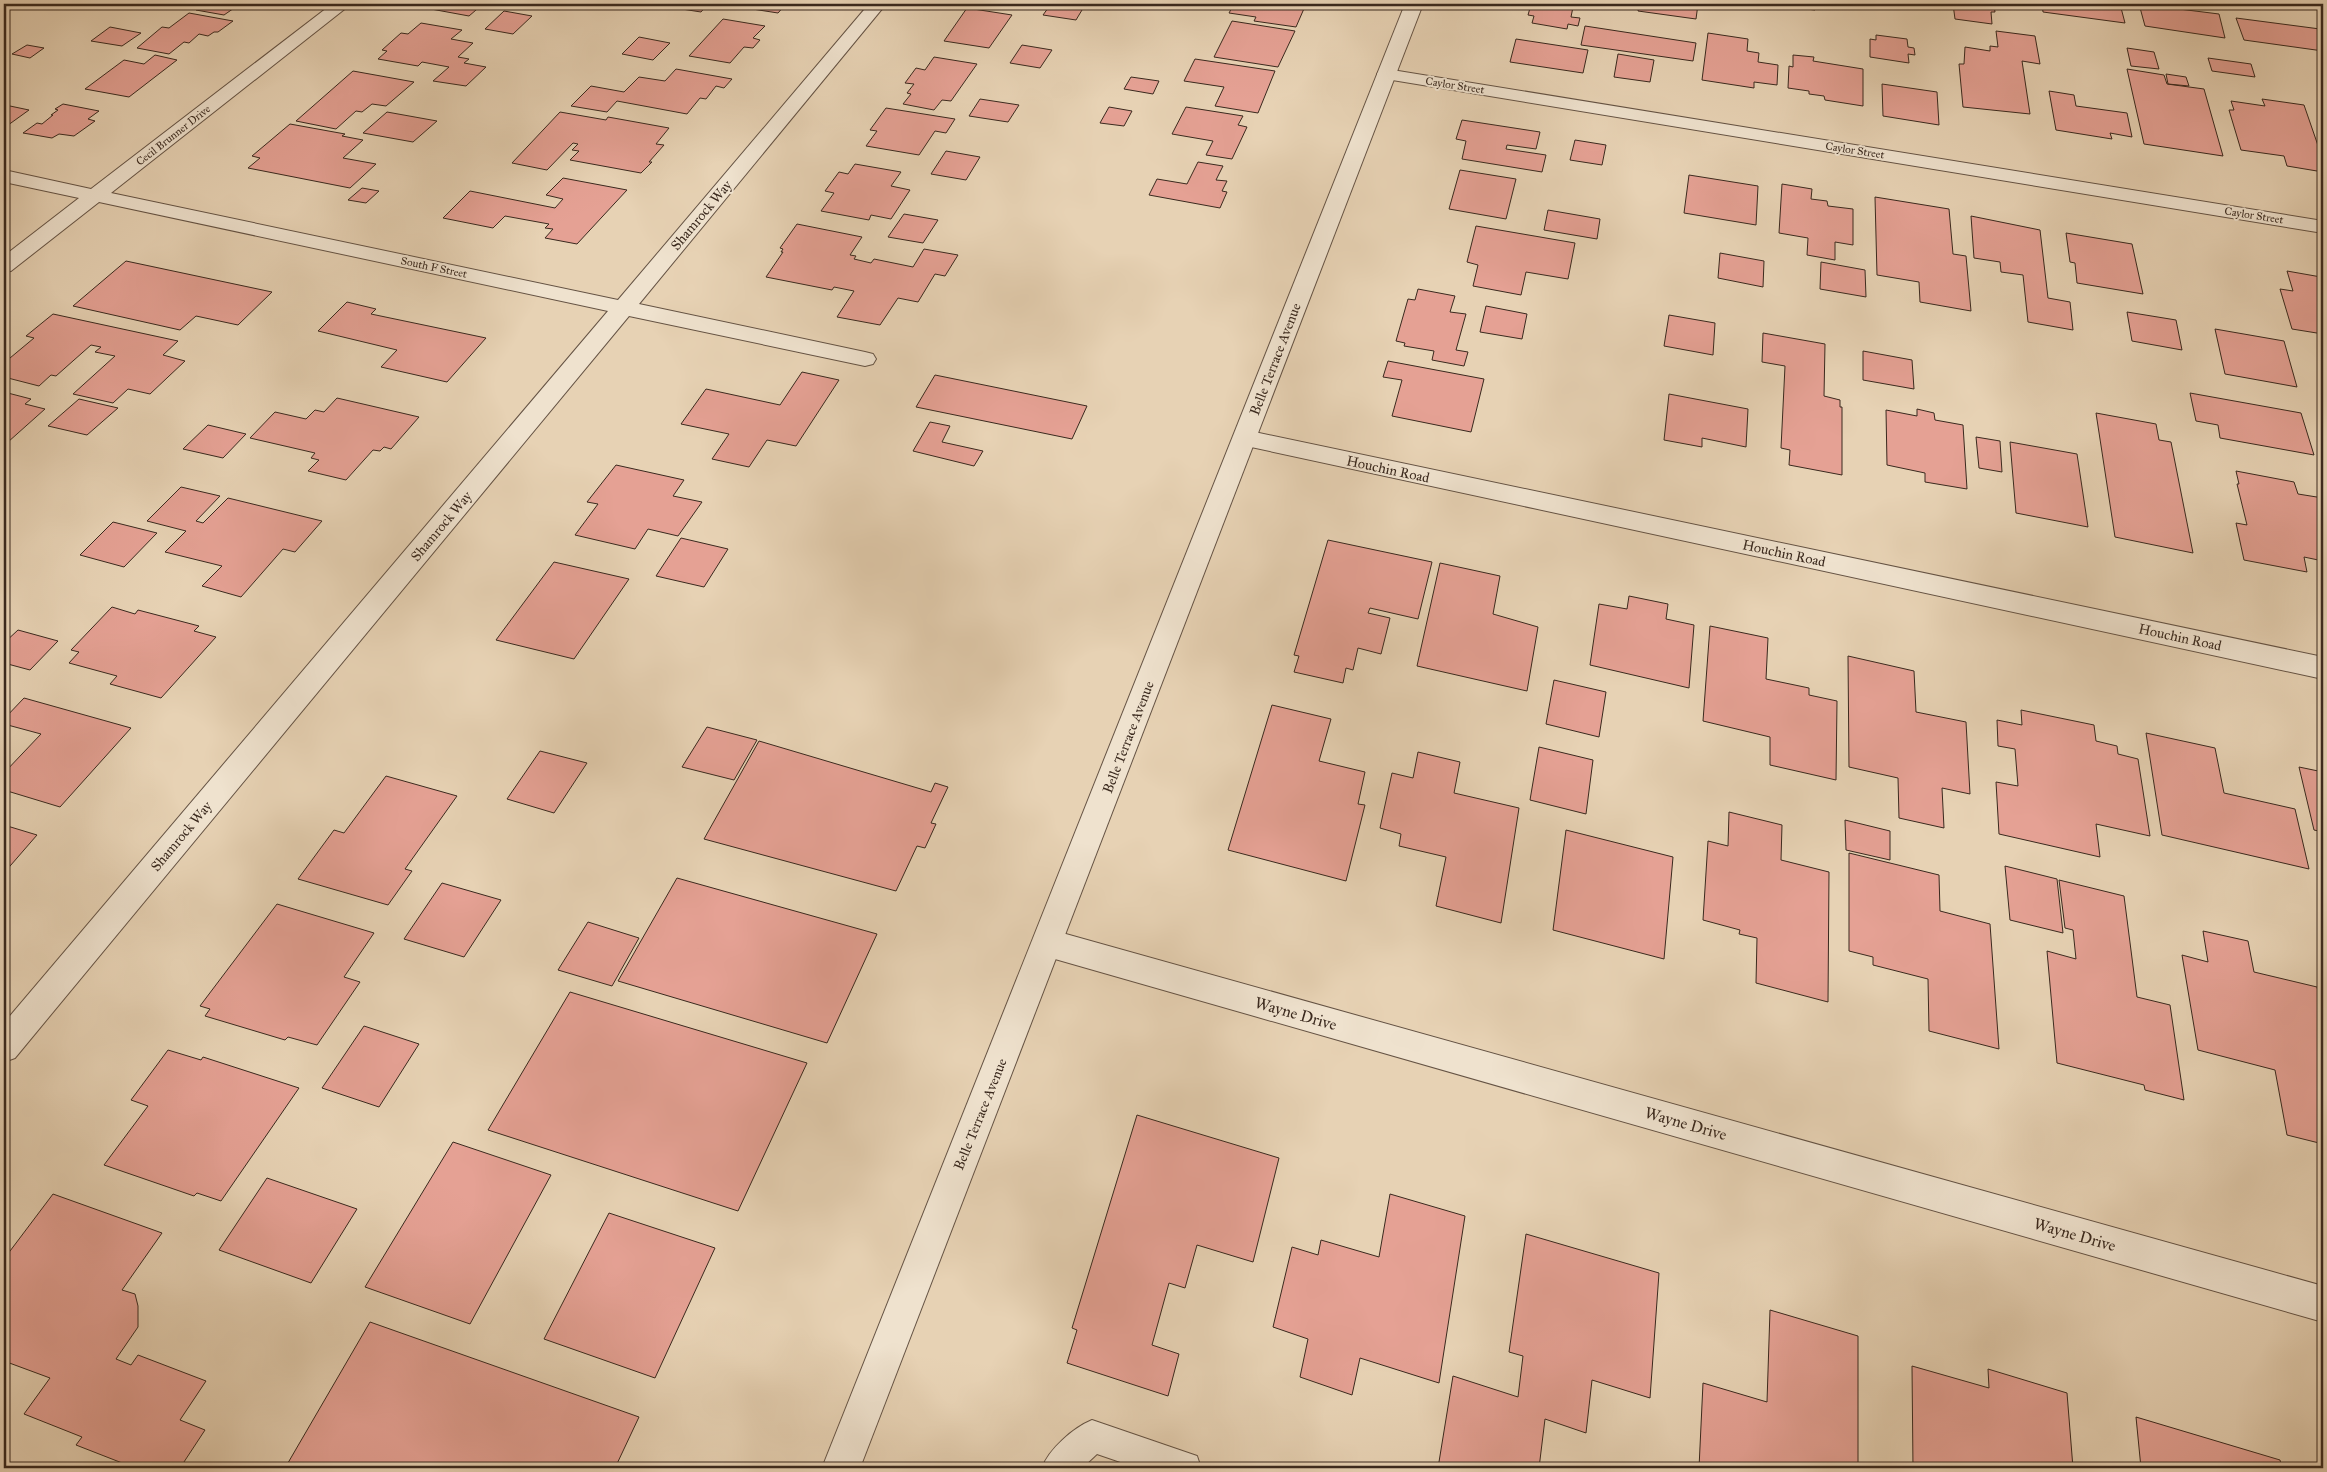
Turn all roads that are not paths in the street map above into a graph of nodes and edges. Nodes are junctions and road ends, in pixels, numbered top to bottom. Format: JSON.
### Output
{"nodes":[{"id":1,"x":342,"y":4,"type":"edge"},
{"id":2,"x":878,"y":4,"type":"edge"},
{"id":3,"x":1414,"y":4,"type":"edge"},
{"id":4,"x":1386,"y":74,"type":"junction"},
{"id":5,"x":4,"y":176,"type":"edge"},
{"id":6,"x":95,"y":195,"type":"junction"},
{"id":7,"x":2323,"y":226,"type":"edge"},
{"id":8,"x":4,"y":266,"type":"edge"},
{"id":9,"x":623,"y":307,"type":"junction"},
{"id":10,"x":865,"y":359,"type":"dead end"},
{"id":11,"x":1245,"y":438,"type":"junction"},
{"id":12,"x":2323,"y":668,"type":"edge"},
{"id":13,"x":1048,"y":943,"type":"junction"},
{"id":14,"x":4,"y":1048,"type":"edge"},
{"id":15,"x":2323,"y":1304,"type":"edge"},
{"id":16,"x":841,"y":1468,"type":"edge"},
{"id":17,"x":1058,"y":1468,"type":"edge"},
{"id":18,"x":1185,"y":1468,"type":"edge"}],
"edges":[{"from":1,"to":6,"type":"street","name":"Cecil Brunner Drive"},
{"from":2,"to":9,"type":"street","name":"Shamrock Way"},
{"from":3,"to":4,"type":"street","name":"Belle Terrace Avenue"},
{"from":4,"to":7,"type":"street","name":"Caylor Street"},
{"from":4,"to":11,"type":"street","name":"Belle Terrace Avenue"},
{"from":5,"to":6,"type":"street","name":"South F Street"},
{"from":6,"to":8,"type":"street","name":"Cecil Brunner Drive"},
{"from":6,"to":9,"type":"street","name":"South F Street"},
{"from":9,"to":10,"type":"street","name":"South F Street"},
{"from":9,"to":14,"type":"street","name":"Shamrock Way"},
{"from":11,"to":12,"type":"street","name":"Houchin Road"},
{"from":11,"to":13,"type":"street","name":"Belle Terrace Avenue"},
{"from":13,"to":15,"type":"street","name":"Wayne Drive"},
{"from":13,"to":16,"type":"street","name":"Belle Terrace Avenue"},
{"from":17,"to":18,"type":"lane"}]}
